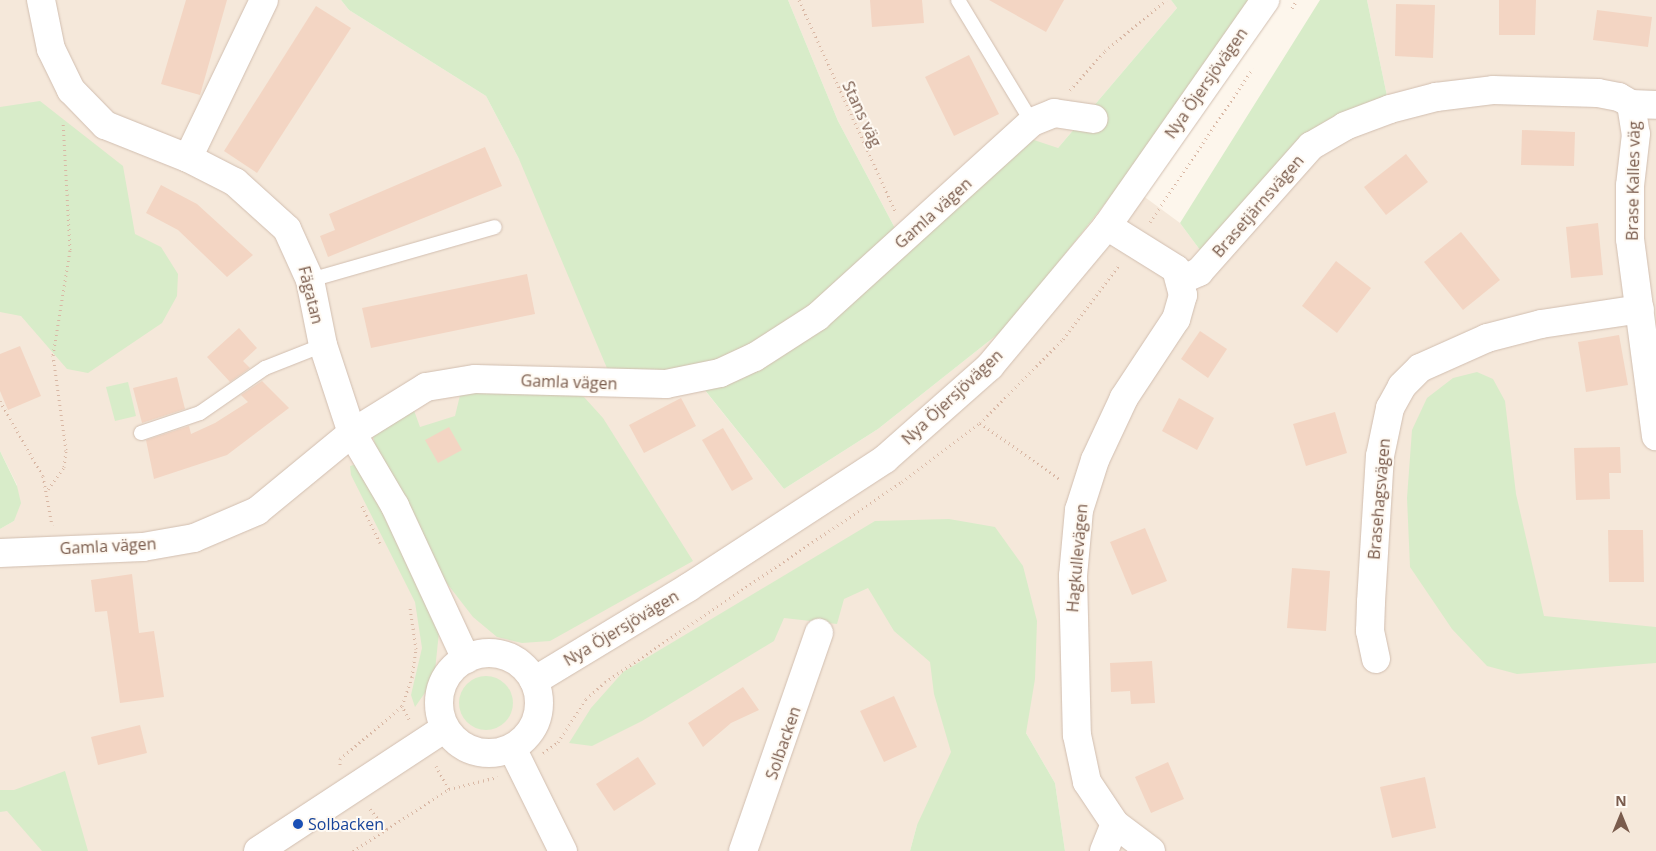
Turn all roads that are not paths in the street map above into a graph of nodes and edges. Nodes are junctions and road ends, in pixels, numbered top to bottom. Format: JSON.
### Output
{"nodes":[{"id":1,"x":41,"y":0,"type":"edge"},
{"id":2,"x":264,"y":0,"type":"edge"},
{"id":3,"x":958,"y":0,"type":"edge"},
{"id":4,"x":1265,"y":0,"type":"edge"},
{"id":5,"x":1643,"y":105,"type":"edge"},
{"id":6,"x":1043,"y":118,"type":"junction"},
{"id":7,"x":1094,"y":119,"type":"dead end"},
{"id":8,"x":188,"y":158,"type":"junction"},
{"id":9,"x":1108,"y":226,"type":"junction"},
{"id":10,"x":495,"y":227,"type":"dead end"},
{"id":11,"x":310,"y":280,"type":"junction"},
{"id":12,"x":1182,"y":280,"type":"junction"},
{"id":13,"x":1640,"y":309,"type":"junction"},
{"id":14,"x":323,"y":345,"type":"junction"},
{"id":15,"x":1651,"y":364,"type":"edge"},
{"id":16,"x":141,"y":433,"type":"dead end"},
{"id":17,"x":352,"y":433,"type":"junction"},
{"id":18,"x":1656,"y":436,"type":"edge"},
{"id":19,"x":0,"y":552,"type":"edge"},
{"id":20,"x":819,"y":633,"type":"dead end"},
{"id":21,"x":466,"y":659,"type":"junction"},
{"id":22,"x":1376,"y":659,"type":"dead end"},
{"id":23,"x":534,"y":681,"type":"junction"},
{"id":24,"x":434,"y":735,"type":"junction"},
{"id":25,"x":512,"y":748,"type":"junction"},
{"id":26,"x":1115,"y":824,"type":"junction"},
{"id":27,"x":258,"y":851,"type":"edge"},
{"id":28,"x":563,"y":851,"type":"edge"},
{"id":29,"x":743,"y":851,"type":"edge"},
{"id":30,"x":1104,"y":851,"type":"edge"},
{"id":31,"x":1151,"y":851,"type":"edge"}],
"edges":[{"from":1,"to":8,"type":"street","name":"Fägatan"},
{"from":2,"to":8,"type":"street"},
{"from":3,"to":6,"type":"lane"},
{"from":4,"to":9,"type":"street","name":"Nya Öjersjövägen"},
{"from":5,"to":12,"type":"street","name":"Brasetjärnsvägen"},
{"from":5,"to":13,"type":"street","name":"Brase Kalles väg"},
{"from":6,"to":7,"type":"street"},
{"from":6,"to":17,"type":"street","name":"Gamla vägen"},
{"from":8,"to":11,"type":"street","name":"Fägatan"},
{"from":9,"to":12,"type":"street"},
{"from":9,"to":23,"type":"street","name":"Nya Öjersjövägen"},
{"from":10,"to":11,"type":"lane"},
{"from":11,"to":14,"type":"street","name":"Fägatan"},
{"from":12,"to":26,"type":"street","name":"Hagkullevägen"},
{"from":13,"to":15,"type":"street","name":"Brase Kalles väg"},
{"from":13,"to":22,"type":"street","name":"Brasehagsvägen"},
{"from":14,"to":16,"type":"lane"},
{"from":14,"to":17,"type":"street","name":"Fägatan"},
{"from":15,"to":18,"type":"street","name":"Brase Kalles väg"},
{"from":17,"to":19,"type":"street","name":"Gamla vägen"},
{"from":17,"to":21,"type":"street","name":"Fägatan"},
{"from":20,"to":29,"type":"street","name":"Solbacken"},
{"from":21,"to":23,"type":"street"},
{"from":21,"to":24,"type":"street"},
{"from":23,"to":25,"type":"street"},
{"from":24,"to":25,"type":"street"},
{"from":24,"to":27,"type":"street"},
{"from":25,"to":28,"type":"street"},
{"from":26,"to":30,"type":"street"},
{"from":26,"to":31,"type":"street","name":"Hagkullevägen"}]}
